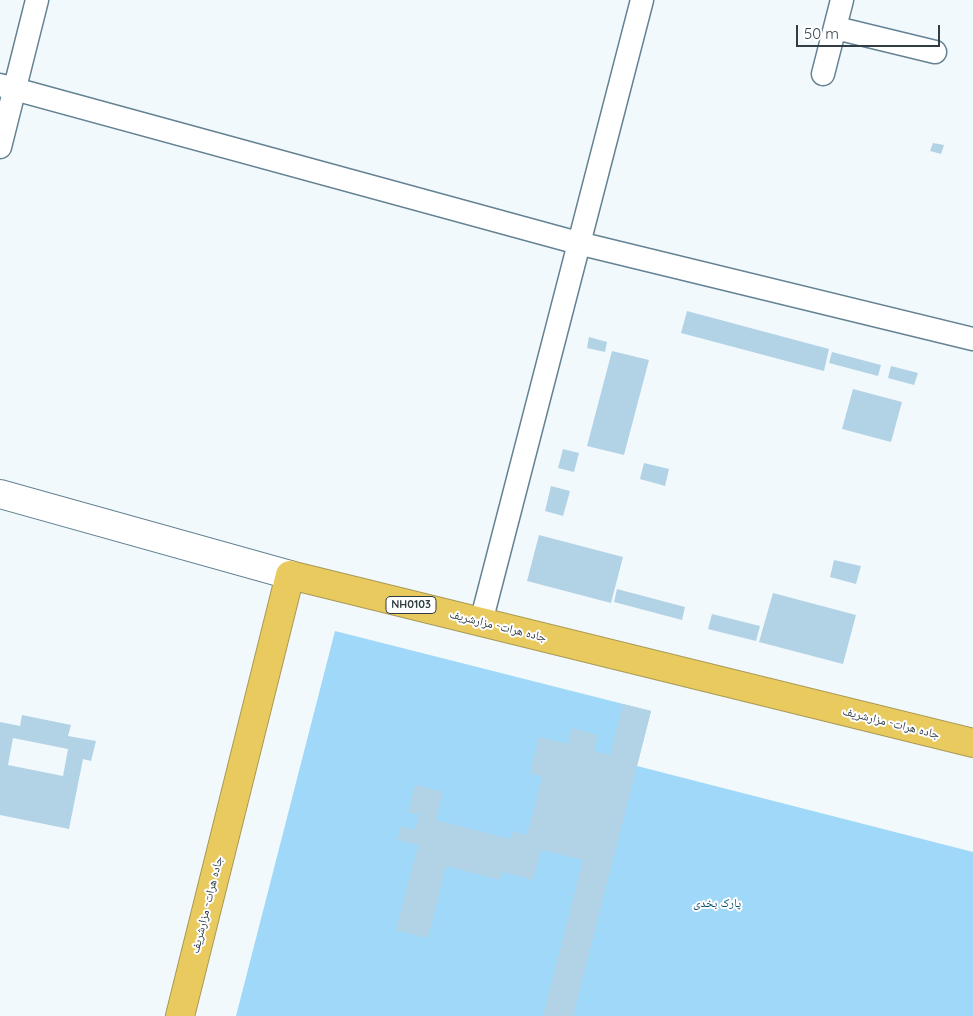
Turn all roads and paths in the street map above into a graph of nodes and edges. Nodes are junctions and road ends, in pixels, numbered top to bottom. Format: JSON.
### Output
{"nodes":[{"id":1,"x":38,"y":0,"type":"edge"},
{"id":2,"x":642,"y":0,"type":"edge"},
{"id":3,"x":842,"y":0,"type":"edge"},
{"id":4,"x":836,"y":28,"type":"junction"},
{"id":5,"x":935,"y":52,"type":"dead end"},
{"id":6,"x":822,"y":74,"type":"dead end"},
{"id":7,"x":7,"y":87,"type":"edge"},
{"id":8,"x":0,"y":147,"type":"edge"},
{"id":9,"x":578,"y":244,"type":"junction"},
{"id":10,"x":973,"y":339,"type":"edge"},
{"id":11,"x":0,"y":494,"type":"edge"},
{"id":12,"x":290,"y":575,"type":"junction"},
{"id":13,"x":481,"y":622,"type":"junction"},
{"id":14,"x":973,"y":743,"type":"edge"},
{"id":15,"x":180,"y":1016,"type":"edge"}],
"edges":[{"from":1,"to":7,"type":"street"},
{"from":2,"to":9,"type":"street"},
{"from":3,"to":4,"type":"street"},
{"from":4,"to":5,"type":"street"},
{"from":4,"to":6,"type":"street"},
{"from":7,"to":8,"type":"street"},
{"from":7,"to":9,"type":"street"},
{"from":9,"to":10,"type":"street"},
{"from":9,"to":13,"type":"street"},
{"from":11,"to":12,"type":"street"},
{"from":12,"to":13,"type":"highway","name":"جاده هرات- مزارشریف","number":"NH0103"},
{"from":12,"to":15,"type":"highway","name":"جاده هرات- مزارشریف"},
{"from":13,"to":14,"type":"highway","name":"جاده هرات- مزارشریف","number":"NH0103"}]}
